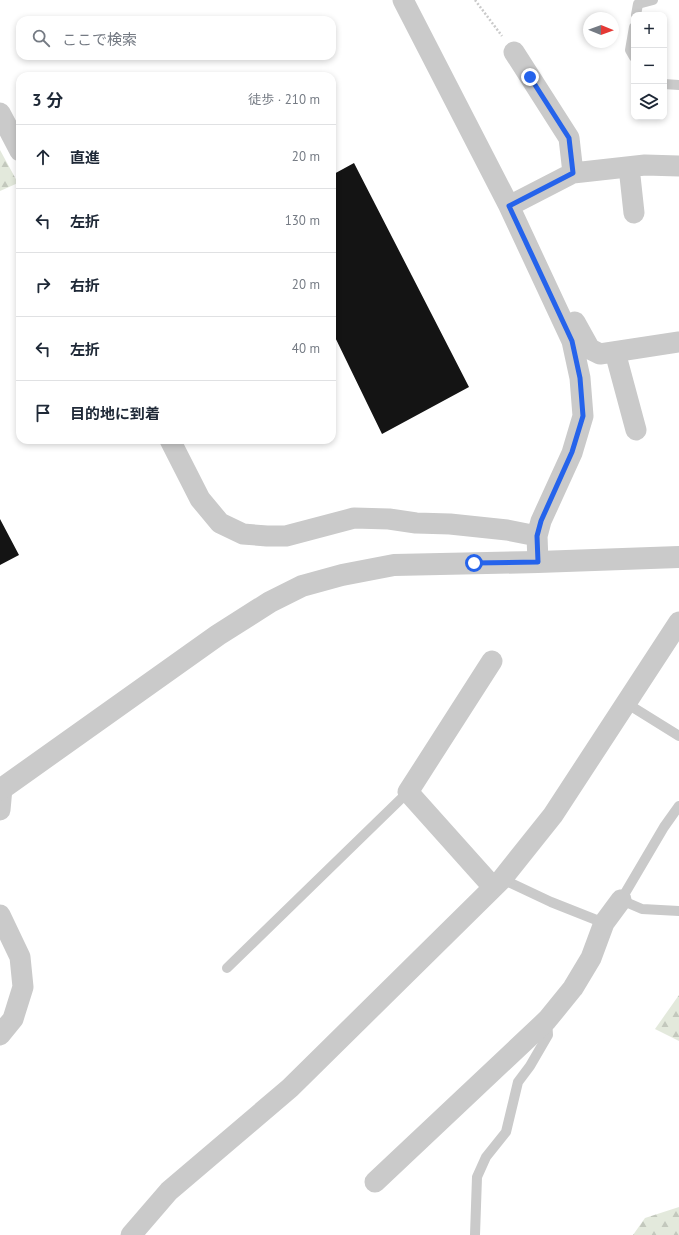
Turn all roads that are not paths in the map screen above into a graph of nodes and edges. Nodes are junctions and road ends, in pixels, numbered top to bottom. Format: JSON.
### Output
{"nodes":[{"id":1,"x":403,"y":0,"type":"edge"},
{"id":2,"x":653,"y":0,"type":"edge"},
{"id":3,"x":637,"y":12,"type":"edge"},
{"id":4,"x":514,"y":52,"type":"road end"},
{"id":5,"x":667,"y":84,"type":"edge"},
{"id":6,"x":679,"y":85,"type":"edge"},
{"id":7,"x":0,"y":113,"type":"edge"},
{"id":8,"x":16,"y":143,"type":"edge"},
{"id":9,"x":679,"y":166,"type":"edge"},
{"id":10,"x":630,"y":167,"type":"junction"},
{"id":11,"x":573,"y":173,"type":"junction"},
{"id":12,"x":509,"y":206,"type":"junction"},
{"id":13,"x":634,"y":213,"type":"dead end"},
{"id":14,"x":547,"y":288,"type":"junction"},
{"id":15,"x":679,"y":342,"type":"edge"},
{"id":16,"x":615,"y":352,"type":"junction"},
{"id":17,"x":636,"y":430,"type":"dead end"},
{"id":18,"x":172,"y":444,"type":"edge"},
{"id":19,"x":537,"y":536,"type":"junction"},
{"id":20,"x":679,"y":557,"type":"edge"},
{"id":21,"x":538,"y":562,"type":"junction"},
{"id":22,"x":679,"y":622,"type":"edge"},
{"id":23,"x":492,"y":661,"type":"dead end"},
{"id":24,"x":626,"y":703,"type":"junction"},
{"id":25,"x":679,"y":736,"type":"edge"},
{"id":26,"x":408,"y":792,"type":"junction"},
{"id":27,"x":1,"y":796,"type":"edge"},
{"id":28,"x":679,"y":806,"type":"edge"},
{"id":29,"x":497,"y":883,"type":"junction"},
{"id":30,"x":621,"y":900,"type":"junction"},
{"id":31,"x":679,"y":911,"type":"edge"},
{"id":32,"x":0,"y":915,"type":"edge"},
{"id":33,"x":604,"y":923,"type":"junction"},
{"id":34,"x":226,"y":968,"type":"dead end"},
{"id":35,"x":547,"y":1020,"type":"junction"},
{"id":36,"x":0,"y":1035,"type":"edge"},
{"id":37,"x":375,"y":1182,"type":"dead end"},
{"id":38,"x":131,"y":1235,"type":"edge"},
{"id":39,"x":475,"y":1235,"type":"edge"}],
"edges":[{"from":1,"to":12,"type":"street"},
{"from":2,"to":3,"type":"lane"},
{"from":4,"to":11,"type":"street"},
{"from":5,"to":6,"type":"lane"},
{"from":7,"to":8,"type":"street"},
{"from":9,"to":10,"type":"street"},
{"from":10,"to":11,"type":"street"},
{"from":10,"to":13,"type":"street"},
{"from":11,"to":12,"type":"street"},
{"from":12,"to":14,"type":"street"},
{"from":14,"to":16,"type":"street"},
{"from":14,"to":19,"type":"street"},
{"from":15,"to":16,"type":"street"},
{"from":16,"to":17,"type":"street"},
{"from":18,"to":19,"type":"street"},
{"from":19,"to":21,"type":"street"},
{"from":20,"to":21,"type":"street"},
{"from":21,"to":27,"type":"street"},
{"from":22,"to":24,"type":"street"},
{"from":23,"to":26,"type":"street"},
{"from":24,"to":25,"type":"lane"},
{"from":24,"to":29,"type":"street"},
{"from":26,"to":29,"type":"street"},
{"from":26,"to":34,"type":"lane"},
{"from":28,"to":30,"type":"lane"},
{"from":29,"to":33,"type":"lane"},
{"from":29,"to":38,"type":"street"},
{"from":30,"to":31,"type":"lane"},
{"from":30,"to":33,"type":"street"},
{"from":32,"to":36,"type":"street"},
{"from":33,"to":35,"type":"street"},
{"from":35,"to":37,"type":"street"},
{"from":35,"to":39,"type":"lane"}]}
